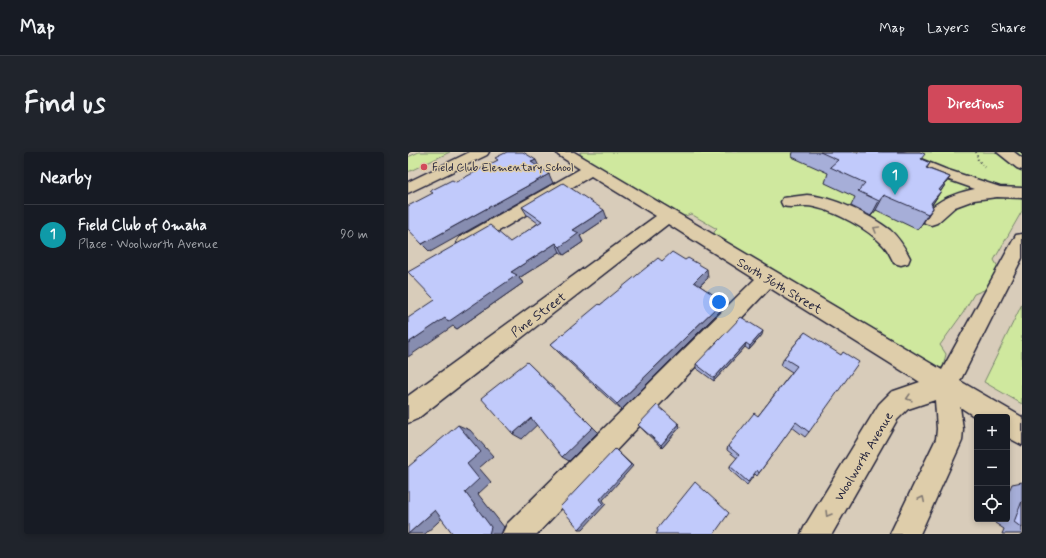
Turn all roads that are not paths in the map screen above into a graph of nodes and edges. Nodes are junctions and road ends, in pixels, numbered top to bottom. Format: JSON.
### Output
{"nodes":[{"id":1,"x":482,"y":152,"type":"edge"},
{"id":2,"x":563,"y":152,"type":"edge"},
{"id":3,"x":890,"y":152,"type":"edge"},
{"id":4,"x":1004,"y":152,"type":"edge"},
{"id":5,"x":1022,"y":165,"type":"edge"},
{"id":6,"x":592,"y":170,"type":"junction"},
{"id":7,"x":408,"y":188,"type":"edge"},
{"id":8,"x":997,"y":191,"type":"junction"},
{"id":9,"x":1022,"y":193,"type":"edge"},
{"id":10,"x":789,"y":202,"type":"dead end"},
{"id":11,"x":668,"y":216,"type":"junction"},
{"id":12,"x":931,"y":219,"type":"edge"},
{"id":13,"x":1022,"y":240,"type":"edge"},
{"id":14,"x":449,"y":252,"type":"edge"},
{"id":15,"x":900,"y":258,"type":"dead end"},
{"id":16,"x":768,"y":278,"type":"junction"},
{"id":17,"x":946,"y":386,"type":"junction"},
{"id":18,"x":408,"y":411,"type":"edge"},
{"id":19,"x":993,"y":414,"type":"edge"},
{"id":20,"x":1010,"y":424,"type":"edge"},
{"id":21,"x":1022,"y":432,"type":"edge"},
{"id":22,"x":517,"y":534,"type":"edge"},
{"id":23,"x":816,"y":534,"type":"edge"},
{"id":24,"x":905,"y":534,"type":"edge"}],
"edges":[{"from":1,"to":7,"type":"street"},
{"from":2,"to":6,"type":"street","name":"South 36th Street"},
{"from":3,"to":8,"type":"street"},
{"from":4,"to":5,"type":"street"},
{"from":6,"to":11,"type":"street","name":"South 36th Street"},
{"from":6,"to":14,"type":"street"},
{"from":8,"to":9,"type":"street"},
{"from":8,"to":12,"type":"street"},
{"from":15,"to":10,"type":"street","one_way":true},
{"from":11,"to":16,"type":"street","name":"South 36th Street"},
{"from":11,"to":18,"type":"street","name":"Pine Street"},
{"from":13,"to":17,"type":"street"},
{"from":16,"to":17,"type":"street","name":"South 36th Street"},
{"from":16,"to":22,"type":"street"},
{"from":17,"to":19,"type":"street","name":"South 36th Street"},
{"from":17,"to":23,"type":"street","name":"Woolworth Avenue","one_way":true},
{"from":24,"to":17,"type":"street","one_way":true},
{"from":20,"to":21,"type":"street"}]}
